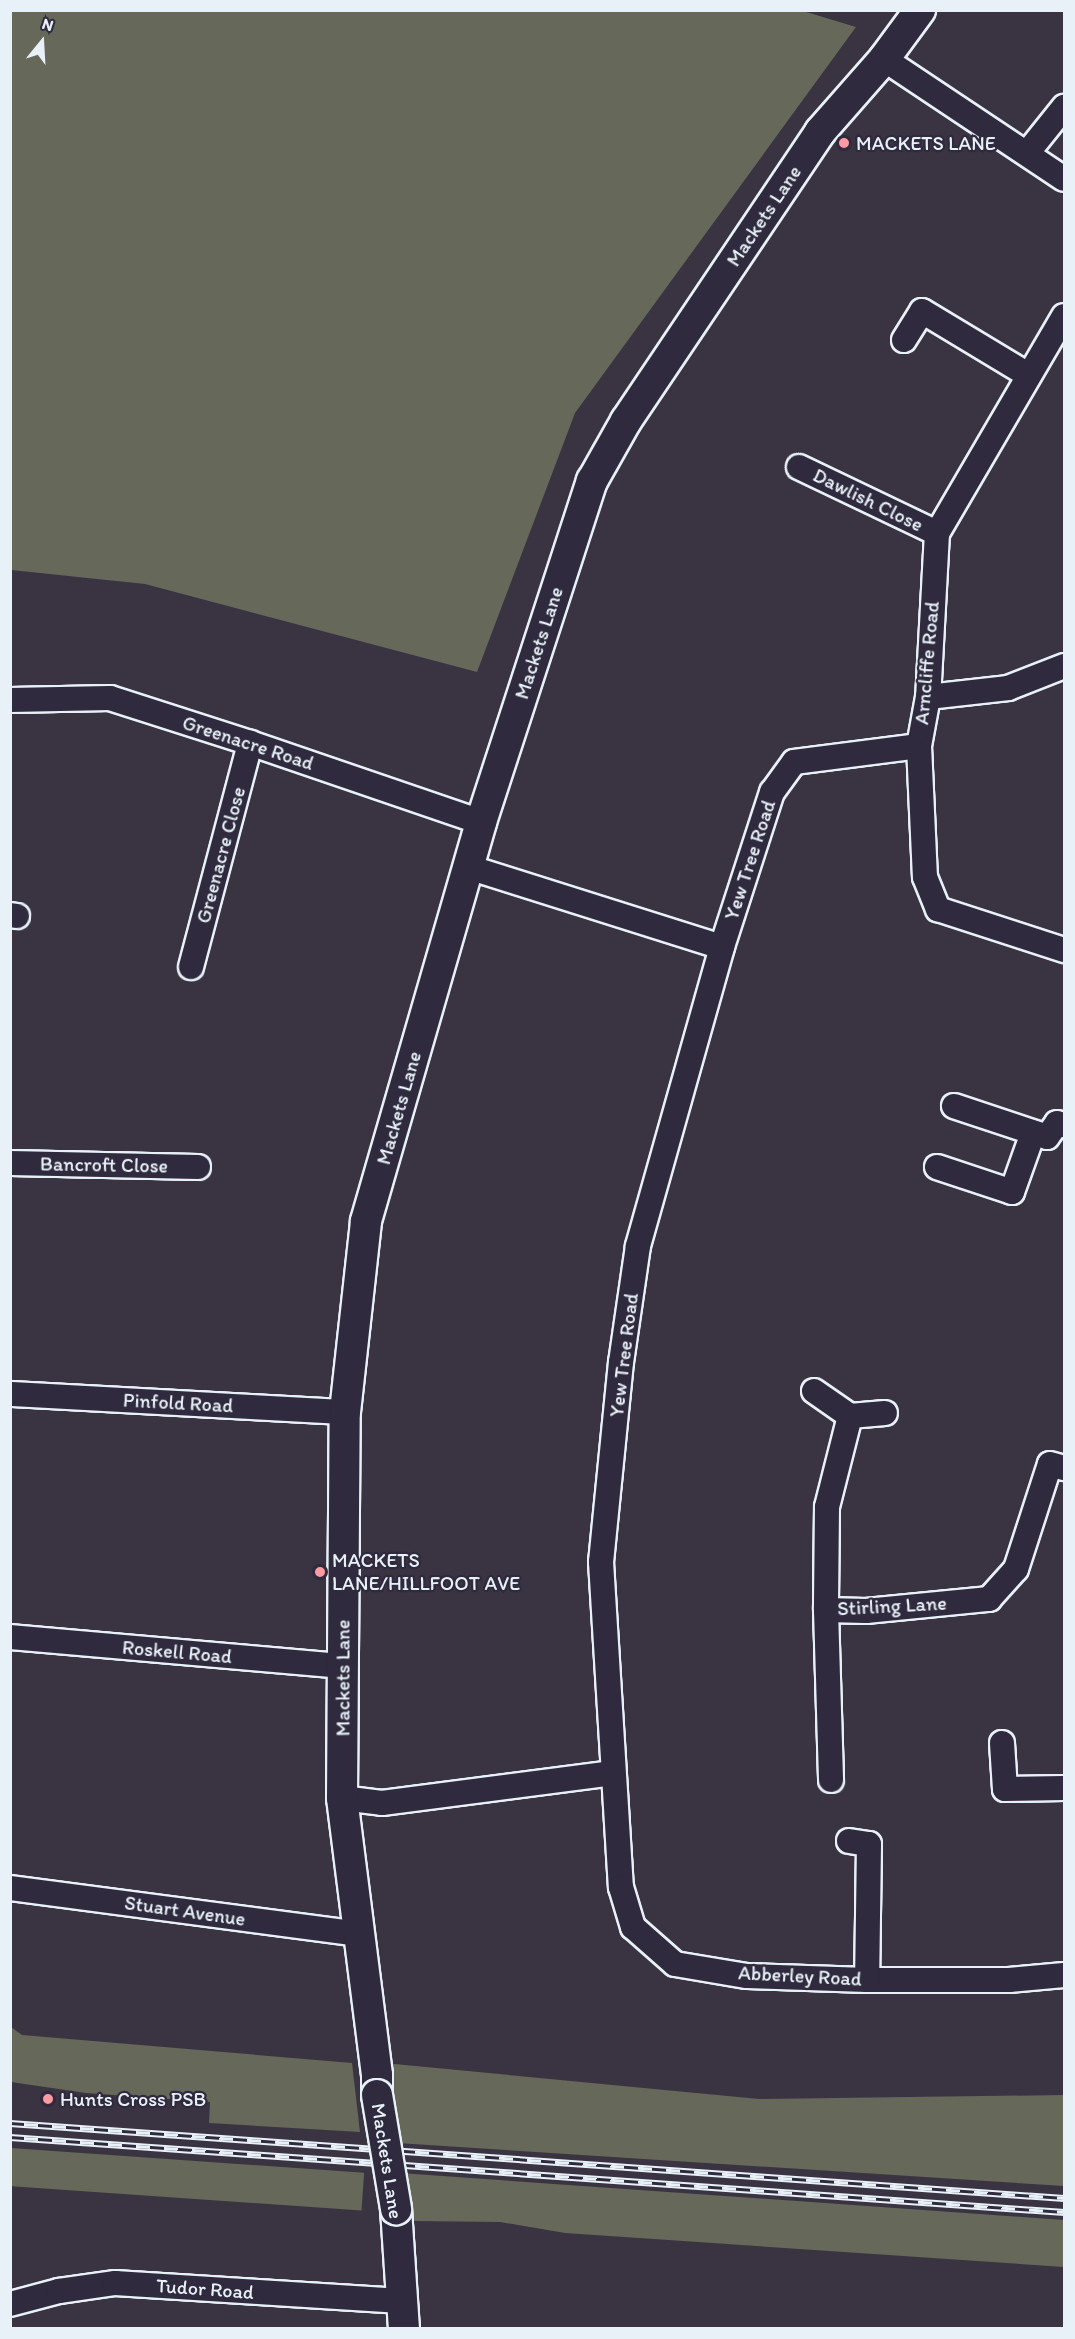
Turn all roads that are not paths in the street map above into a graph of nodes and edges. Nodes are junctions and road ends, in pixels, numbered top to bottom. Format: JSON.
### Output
{"nodes":[{"id":1,"x":920,"y":10,"type":"edge"},
{"id":2,"x":884,"y":59,"type":"junction"},
{"id":3,"x":1065,"y":107,"type":"edge"},
{"id":4,"x":1028,"y":152,"type":"junction"},
{"id":5,"x":1065,"y":179,"type":"edge"},
{"id":6,"x":1065,"y":315,"type":"edge"},
{"id":7,"x":904,"y":340,"type":"dead end"},
{"id":8,"x":1028,"y":375,"type":"junction"},
{"id":9,"x":799,"y":467,"type":"dead end"},
{"id":10,"x":937,"y":533,"type":"junction"},
{"id":11,"x":1065,"y":666,"type":"edge"},
{"id":12,"x":928,"y":697,"type":"junction"},
{"id":13,"x":10,"y":700,"type":"edge"},
{"id":14,"x":250,"y":743,"type":"junction"},
{"id":15,"x":919,"y":746,"type":"junction"},
{"id":16,"x":481,"y":822,"type":"junction"},
{"id":17,"x":468,"y":867,"type":"junction"},
{"id":18,"x":722,"y":947,"type":"junction"},
{"id":19,"x":1065,"y":950,"type":"edge"},
{"id":20,"x":191,"y":966,"type":"dead end"},
{"id":21,"x":954,"y":1106,"type":"dead end"},
{"id":22,"x":1065,"y":1125,"type":"edge"},
{"id":23,"x":1033,"y":1133,"type":"junction"},
{"id":24,"x":10,"y":1163,"type":"edge"},
{"id":25,"x":199,"y":1166,"type":"dead end"},
{"id":26,"x":937,"y":1167,"type":"dead end"},
{"id":27,"x":814,"y":1391,"type":"dead end"},
{"id":28,"x":10,"y":1394,"type":"edge"},
{"id":29,"x":345,"y":1412,"type":"junction"},
{"id":30,"x":885,"y":1413,"type":"dead end"},
{"id":31,"x":850,"y":1416,"type":"junction"},
{"id":32,"x":1065,"y":1468,"type":"edge"},
{"id":33,"x":826,"y":1610,"type":"junction"},
{"id":34,"x":10,"y":1637,"type":"edge"},
{"id":35,"x":343,"y":1666,"type":"junction"},
{"id":36,"x":1002,"y":1743,"type":"dead end"},
{"id":37,"x":613,"y":1773,"type":"junction"},
{"id":38,"x":831,"y":1780,"type":"dead end"},
{"id":39,"x":1065,"y":1788,"type":"edge"},
{"id":40,"x":342,"y":1798,"type":"junction"},
{"id":41,"x":849,"y":1841,"type":"dead end"},
{"id":42,"x":619,"y":1846,"type":"joint"},
{"id":43,"x":10,"y":1887,"type":"edge"},
{"id":44,"x":359,"y":1935,"type":"junction"},
{"id":45,"x":1065,"y":1975,"type":"edge"},
{"id":46,"x":867,"y":1980,"type":"junction"},
{"id":47,"x":10,"y":2304,"type":"edge"},
{"id":48,"x":403,"y":2315,"type":"edge"}],
"edges":[{"from":1,"to":2,"type":"street","name":"Mackets Lane"},
{"from":2,"to":4,"type":"street"},
{"from":2,"to":16,"type":"street","name":"Mackets Lane"},
{"from":3,"to":4,"type":"street"},
{"from":4,"to":5,"type":"street"},
{"from":6,"to":8,"type":"street","name":"Arncliffe Road"},
{"from":7,"to":8,"type":"street"},
{"from":8,"to":10,"type":"street","name":"Arncliffe Road"},
{"from":9,"to":10,"type":"street","name":"Dawlish Close"},
{"from":10,"to":12,"type":"street","name":"Arncliffe Road"},
{"from":11,"to":12,"type":"street"},
{"from":12,"to":15,"type":"street","name":"Arncliffe Road"},
{"from":13,"to":14,"type":"street","name":"Greenacre Road"},
{"from":14,"to":16,"type":"street","name":"Greenacre Road"},
{"from":14,"to":20,"type":"street","name":"Greenacre Close"},
{"from":15,"to":18,"type":"street","name":"Yew Tree Road"},
{"from":15,"to":19,"type":"street","name":"Arncliffe Road"},
{"from":16,"to":17,"type":"street","name":"Mackets Lane"},
{"from":17,"to":18,"type":"street"},
{"from":17,"to":29,"type":"street","name":"Mackets Lane"},
{"from":18,"to":37,"type":"street","name":"Yew Tree Road"},
{"from":21,"to":23,"type":"street"},
{"from":22,"to":23,"type":"street"},
{"from":23,"to":26,"type":"street"},
{"from":24,"to":25,"type":"street","name":"Bancroft Close"},
{"from":27,"to":31,"type":"street"},
{"from":28,"to":29,"type":"street","name":"Pinfold Road"},
{"from":29,"to":35,"type":"street","name":"Mackets Lane"},
{"from":30,"to":31,"type":"street"},
{"from":31,"to":33,"type":"street","name":"Stirling Lane"},
{"from":32,"to":33,"type":"street","name":"Stirling Lane"},
{"from":33,"to":38,"type":"street"},
{"from":34,"to":35,"type":"street","name":"Roskell Road"},
{"from":35,"to":40,"type":"street","name":"Mackets Lane"},
{"from":36,"to":39,"type":"street"},
{"from":37,"to":40,"type":"street"},
{"from":37,"to":42,"type":"street","name":"Yew Tree Road"},
{"from":40,"to":44,"type":"street","name":"Mackets Lane"},
{"from":41,"to":46,"type":"street"},
{"from":42,"to":46,"type":"street","name":"Abberley Road"},
{"from":43,"to":44,"type":"street","name":"Stuart Avenue"},
{"from":44,"to":48,"type":"street","name":"Mackets Lane","bridge":true},
{"from":45,"to":46,"type":"street","name":"Abberley Road"},
{"from":47,"to":48,"type":"street","name":"Tudor Road"}]}
